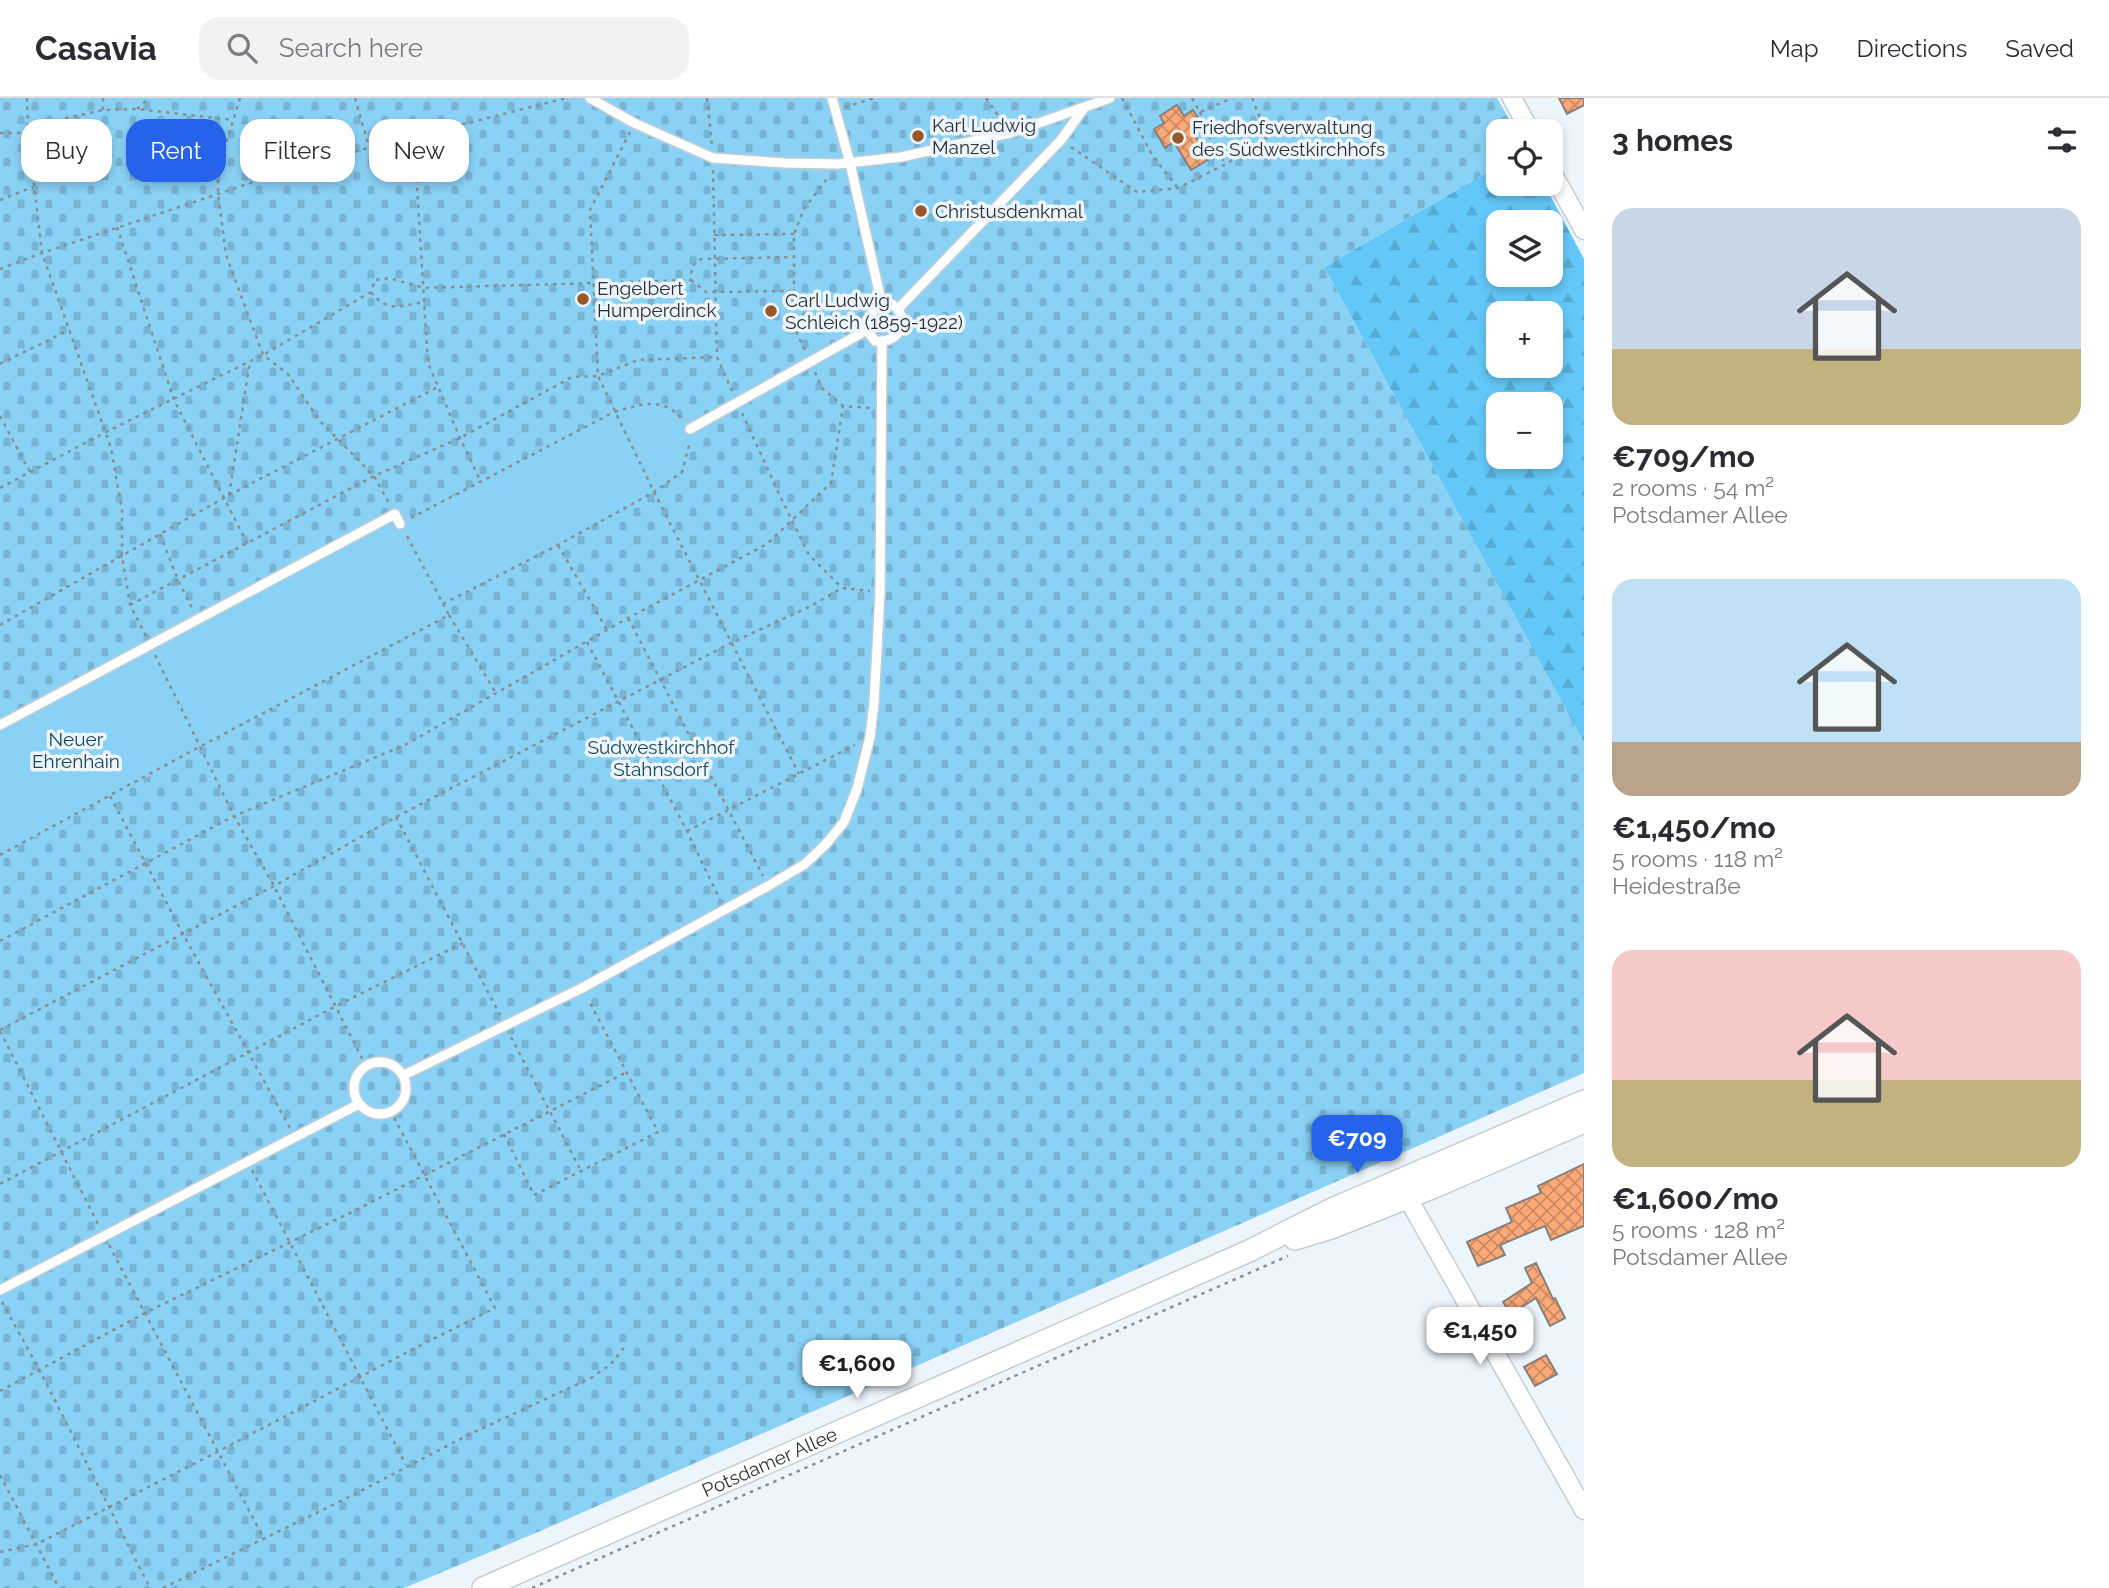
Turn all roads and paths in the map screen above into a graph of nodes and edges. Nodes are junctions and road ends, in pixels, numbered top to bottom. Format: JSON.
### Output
{"nodes":[{"id":1,"x":27,"y":98,"type":"edge"},
{"id":2,"x":103,"y":98,"type":"edge"},
{"id":3,"x":149,"y":98,"type":"edge"},
{"id":4,"x":240,"y":98,"type":"edge"},
{"id":5,"x":355,"y":98,"type":"edge"},
{"id":6,"x":567,"y":98,"type":"edge"},
{"id":7,"x":590,"y":98,"type":"edge"},
{"id":8,"x":707,"y":98,"type":"edge"},
{"id":9,"x":832,"y":98,"type":"edge"},
{"id":10,"x":875,"y":98,"type":"edge"},
{"id":11,"x":986,"y":98,"type":"edge"},
{"id":12,"x":1110,"y":98,"type":"edge"},
{"id":13,"x":1122,"y":98,"type":"edge"},
{"id":14,"x":1192,"y":98,"type":"edge"},
{"id":15,"x":1232,"y":98,"type":"edge"},
{"id":16,"x":1252,"y":98,"type":"edge"},
{"id":17,"x":1512,"y":98,"type":"edge"},
{"id":18,"x":1086,"y":107,"type":"junction"},
{"id":19,"x":137,"y":109,"type":"junction"},
{"id":20,"x":836,"y":109,"type":"junction"},
{"id":21,"x":103,"y":110,"type":"junction"},
{"id":22,"x":1200,"y":112,"type":"junction"},
{"id":23,"x":28,"y":119,"type":"edge"},
{"id":24,"x":62,"y":119,"type":"edge"},
{"id":25,"x":1523,"y":119,"type":"edge"},
{"id":26,"x":233,"y":120,"type":"junction"},
{"id":27,"x":469,"y":122,"type":"edge"},
{"id":28,"x":634,"y":123,"type":"junction"},
{"id":29,"x":0,"y":133,"type":"edge"},
{"id":30,"x":21,"y":133,"type":"edge"},
{"id":31,"x":1010,"y":133,"type":"junction"},
{"id":32,"x":1061,"y":140,"type":"junction"},
{"id":33,"x":369,"y":148,"type":"joint"},
{"id":34,"x":713,"y":158,"type":"junction"},
{"id":35,"x":850,"y":163,"type":"junction"},
{"id":36,"x":1226,"y":163,"type":"junction"},
{"id":37,"x":838,"y":164,"type":"junction"},
{"id":38,"x":33,"y":182,"type":"edge"},
{"id":39,"x":417,"y":182,"type":"edge"},
{"id":40,"x":33,"y":187,"type":"junction"},
{"id":41,"x":1178,"y":188,"type":"junction"},
{"id":42,"x":1563,"y":190,"type":"edge"},
{"id":43,"x":218,"y":194,"type":"junction"},
{"id":44,"x":0,"y":200,"type":"edge"},
{"id":45,"x":1582,"y":221,"type":"edge"},
{"id":46,"x":117,"y":228,"type":"junction"},
{"id":47,"x":794,"y":234,"type":"junction"},
{"id":48,"x":714,"y":235,"type":"junction"},
{"id":49,"x":42,"y":253,"type":"junction"},
{"id":50,"x":795,"y":257,"type":"junction"},
{"id":51,"x":716,"y":258,"type":"junction"},
{"id":52,"x":0,"y":269,"type":"edge"},
{"id":53,"x":691,"y":280,"type":"junction"},
{"id":54,"x":595,"y":284,"type":"junction"},
{"id":55,"x":424,"y":288,"type":"junction"},
{"id":56,"x":794,"y":291,"type":"junction"},
{"id":57,"x":371,"y":292,"type":"junction"},
{"id":58,"x":716,"y":292,"type":"junction"},
{"id":59,"x":424,"y":302,"type":"junction"},
{"id":60,"x":882,"y":306,"type":"junction"},
{"id":61,"x":898,"y":309,"type":"junction"},
{"id":62,"x":70,"y":330,"type":"junction"},
{"id":63,"x":867,"y":330,"type":"junction"},
{"id":64,"x":882,"y":342,"type":"junction"},
{"id":65,"x":263,"y":355,"type":"junction"},
{"id":66,"x":717,"y":357,"type":"junction"},
{"id":67,"x":250,"y":361,"type":"junction"},
{"id":68,"x":811,"y":361,"type":"junction"},
{"id":69,"x":0,"y":364,"type":"edge"},
{"id":70,"x":598,"y":376,"type":"junction"},
{"id":71,"x":438,"y":387,"type":"junction"},
{"id":72,"x":174,"y":400,"type":"junction"},
{"id":73,"x":738,"y":403,"type":"junction"},
{"id":74,"x":843,"y":406,"type":"junction"},
{"id":75,"x":881,"y":408,"type":"junction"},
{"id":76,"x":614,"y":412,"type":"junction"},
{"id":77,"x":0,"y":416,"type":"edge"},
{"id":78,"x":690,"y":429,"type":"junction"},
{"id":79,"x":106,"y":432,"type":"junction"},
{"id":80,"x":460,"y":438,"type":"junction"},
{"id":81,"x":336,"y":439,"type":"junction"},
{"id":82,"x":30,"y":472,"type":"junction"},
{"id":83,"x":374,"y":476,"type":"junction"},
{"id":84,"x":481,"y":482,"type":"junction"},
{"id":85,"x":0,"y":488,"type":"edge"},
{"id":86,"x":654,"y":492,"type":"junction"},
{"id":87,"x":229,"y":495,"type":"junction"},
{"id":88,"x":224,"y":498,"type":"junction"},
{"id":89,"x":395,"y":514,"type":"junction"},
{"id":90,"x":792,"y":521,"type":"junction"},
{"id":91,"x":400,"y":524,"type":"junction"},
{"id":92,"x":160,"y":534,"type":"junction"},
{"id":93,"x":247,"y":543,"type":"junction"},
{"id":94,"x":558,"y":545,"type":"junction"},
{"id":95,"x":122,"y":555,"type":"junction"},
{"id":96,"x":178,"y":580,"type":"junction"},
{"id":97,"x":699,"y":580,"type":"junction"},
{"id":98,"x":842,"y":588,"type":"junction"},
{"id":99,"x":880,"y":593,"type":"junction"},
{"id":100,"x":443,"y":604,"type":"junction"},
{"id":101,"x":130,"y":605,"type":"junction"},
{"id":102,"x":449,"y":615,"type":"junction"},
{"id":103,"x":0,"y":617,"type":"edge"},
{"id":104,"x":628,"y":618,"type":"junction"},
{"id":105,"x":198,"y":619,"type":"junction"},
{"id":106,"x":1,"y":624,"type":"edge"},
{"id":107,"x":607,"y":630,"type":"junction"},
{"id":108,"x":587,"y":642,"type":"junction"},
{"id":109,"x":731,"y":643,"type":"junction"},
{"id":110,"x":150,"y":645,"type":"junction"},
{"id":111,"x":659,"y":681,"type":"junction"},
{"id":112,"x":496,"y":694,"type":"junction"},
{"id":113,"x":618,"y":701,"type":"junction"},
{"id":114,"x":0,"y":725,"type":"edge"},
{"id":115,"x":870,"y":737,"type":"junction"},
{"id":116,"x":201,"y":746,"type":"junction"},
{"id":117,"x":799,"y":774,"type":"junction"},
{"id":118,"x":110,"y":796,"type":"junction"},
{"id":119,"x":729,"y":810,"type":"junction"},
{"id":120,"x":234,"y":816,"type":"junction"},
{"id":121,"x":396,"y":817,"type":"junction"},
{"id":122,"x":687,"y":831,"type":"junction"},
{"id":123,"x":0,"y":855,"type":"edge"},
{"id":124,"x":145,"y":865,"type":"junction"},
{"id":125,"x":274,"y":886,"type":"junction"},
{"id":126,"x":768,"y":886,"type":"junction"},
{"id":127,"x":725,"y":909,"type":"junction"},
{"id":128,"x":183,"y":934,"type":"junction"},
{"id":129,"x":0,"y":941,"type":"edge"},
{"id":130,"x":463,"y":943,"type":"junction"},
{"id":131,"x":582,"y":988,"type":"junction"},
{"id":132,"x":336,"y":1006,"type":"junction"},
{"id":133,"x":506,"y":1027,"type":"junction"},
{"id":134,"x":0,"y":1031,"type":"edge"},
{"id":135,"x":250,"y":1053,"type":"junction"},
{"id":136,"x":366,"y":1066,"type":"junction"},
{"id":137,"x":627,"y":1072,"type":"junction"},
{"id":138,"x":404,"y":1075,"type":"junction"},
{"id":139,"x":1584,"y":1101,"type":"edge"},
{"id":140,"x":359,"y":1104,"type":"junction"},
{"id":141,"x":550,"y":1111,"type":"junction"},
{"id":142,"x":391,"y":1112,"type":"junction"},
{"id":143,"x":1584,"y":1122,"type":"edge"},
{"id":144,"x":503,"y":1134,"type":"junction"},
{"id":145,"x":294,"y":1136,"type":"junction"},
{"id":146,"x":63,"y":1152,"type":"junction"},
{"id":147,"x":247,"y":1161,"type":"junction"},
{"id":148,"x":581,"y":1171,"type":"junction"},
{"id":149,"x":424,"y":1174,"type":"junction"},
{"id":150,"x":0,"y":1184,"type":"edge"},
{"id":151,"x":1403,"y":1189,"type":"junction"},
{"id":152,"x":105,"y":1237,"type":"junction"},
{"id":153,"x":290,"y":1242,"type":"junction"},
{"id":154,"x":1288,"y":1257,"type":"dead end"},
{"id":155,"x":0,"y":1290,"type":"edge"},
{"id":156,"x":0,"y":1298,"type":"edge"},
{"id":157,"x":145,"y":1313,"type":"junction"},
{"id":158,"x":627,"y":1343,"type":"dead end"},
{"id":159,"x":39,"y":1369,"type":"junction"},
{"id":160,"x":360,"y":1377,"type":"junction"},
{"id":161,"x":0,"y":1391,"type":"edge"},
{"id":162,"x":219,"y":1451,"type":"junction"},
{"id":163,"x":407,"y":1466,"type":"junction"},
{"id":164,"x":0,"y":1475,"type":"edge"},
{"id":165,"x":108,"y":1507,"type":"junction"},
{"id":166,"x":1584,"y":1510,"type":"edge"},
{"id":167,"x":264,"y":1539,"type":"junction"},
{"id":168,"x":37,"y":1544,"type":"junction"},
{"id":169,"x":0,"y":1552,"type":"edge"},
{"id":170,"x":59,"y":1588,"type":"edge"},
{"id":171,"x":150,"y":1588,"type":"edge"},
{"id":172,"x":163,"y":1588,"type":"edge"},
{"id":173,"x":483,"y":1588,"type":"edge"},
{"id":174,"x":531,"y":1588,"type":"edge"}],
"edges":[{"from":1,"to":23,"type":"path"},
{"from":2,"to":21,"type":"path"},
{"from":3,"to":19,"type":"path"},
{"from":4,"to":26,"type":"path"},
{"from":5,"to":33,"type":"path"},
{"from":6,"to":27,"type":"path"},
{"from":7,"to":28,"type":"lane"},
{"from":8,"to":34,"type":"path"},
{"from":9,"to":20,"type":"lane"},
{"from":10,"to":20,"type":"path"},
{"from":11,"to":31,"type":"path"},
{"from":12,"to":18,"type":"lane"},
{"from":13,"to":41,"type":"path"},
{"from":14,"to":22,"type":"path"},
{"from":15,"to":22,"type":"path"},
{"from":16,"to":36,"type":"path"},
{"from":17,"to":25,"type":"street"},
{"from":18,"to":31,"type":"lane"},
{"from":18,"to":32,"type":"lane"},
{"from":19,"to":21,"type":"path"},
{"from":19,"to":26,"type":"path"},
{"from":20,"to":35,"type":"lane"},
{"from":21,"to":24,"type":"path"},
{"from":22,"to":36,"type":"path"},
{"from":26,"to":43,"type":"path"},
{"from":28,"to":34,"type":"lane"},
{"from":28,"to":54,"type":"path"},
{"from":29,"to":30,"type":"path"},
{"from":31,"to":35,"type":"lane"},
{"from":32,"to":41,"type":"path"},
{"from":32,"to":61,"type":"lane"},
{"from":33,"to":43,"type":"path"},
{"from":34,"to":37,"type":"lane"},
{"from":34,"to":48,"type":"path"},
{"from":35,"to":37,"type":"lane"},
{"from":35,"to":60,"type":"lane"},
{"from":36,"to":41,"type":"path"},
{"from":37,"to":47,"type":"path"},
{"from":38,"to":40,"type":"path"},
{"from":39,"to":55,"type":"path"},
{"from":40,"to":44,"type":"path"},
{"from":40,"to":49,"type":"path"},
{"from":42,"to":45,"type":"street"},
{"from":43,"to":46,"type":"path"},
{"from":43,"to":65,"type":"path"},
{"from":46,"to":49,"type":"path"},
{"from":46,"to":72,"type":"path"},
{"from":47,"to":48,"type":"path"},
{"from":47,"to":50,"type":"path"},
{"from":48,"to":51,"type":"path"},
{"from":49,"to":52,"type":"path"},
{"from":49,"to":62,"type":"path"},
{"from":50,"to":51,"type":"path"},
{"from":50,"to":56,"type":"path"},
{"from":51,"to":53,"type":"path"},
{"from":51,"to":58,"type":"path"},
{"from":53,"to":54,"type":"path"},
{"from":53,"to":58,"type":"path"},
{"from":54,"to":55,"type":"path"},
{"from":54,"to":70,"type":"path"},
{"from":55,"to":57,"type":"path"},
{"from":55,"to":59,"type":"path"},
{"from":56,"to":58,"type":"path"},
{"from":56,"to":68,"type":"path"},
{"from":57,"to":59,"type":"path"},
{"from":57,"to":65,"type":"path"},
{"from":58,"to":66,"type":"path"},
{"from":59,"to":71,"type":"path"},
{"from":60,"to":61,"type":"lane"},
{"from":60,"to":63,"type":"lane"},
{"from":61,"to":64,"type":"lane"},
{"from":62,"to":69,"type":"path"},
{"from":62,"to":79,"type":"path"},
{"from":63,"to":64,"type":"lane"},
{"from":63,"to":68,"type":"lane"},
{"from":64,"to":75,"type":"lane"},
{"from":65,"to":67,"type":"path"},
{"from":65,"to":81,"type":"path"},
{"from":66,"to":70,"type":"path"},
{"from":66,"to":73,"type":"path"},
{"from":67,"to":72,"type":"path"},
{"from":67,"to":87,"type":"path"},
{"from":68,"to":73,"type":"lane"},
{"from":68,"to":74,"type":"path"},
{"from":70,"to":76,"type":"path"},
{"from":70,"to":80,"type":"path"},
{"from":71,"to":80,"type":"path"},
{"from":71,"to":81,"type":"path"},
{"from":72,"to":79,"type":"path"},
{"from":72,"to":88,"type":"path"},
{"from":73,"to":78,"type":"lane"},
{"from":73,"to":90,"type":"path"},
{"from":74,"to":75,"type":"path"},
{"from":74,"to":90,"type":"path"},
{"from":75,"to":99,"type":"lane"},
{"from":76,"to":78,"type":"path"},
{"from":76,"to":84,"type":"path"},
{"from":76,"to":86,"type":"path"},
{"from":77,"to":82,"type":"path"},
{"from":78,"to":86,"type":"path"},
{"from":79,"to":82,"type":"path"},
{"from":79,"to":95,"type":"path"},
{"from":80,"to":83,"type":"path"},
{"from":80,"to":84,"type":"path"},
{"from":81,"to":83,"type":"path"},
{"from":81,"to":87,"type":"path"},
{"from":82,"to":85,"type":"path"},
{"from":83,"to":89,"type":"path"},
{"from":83,"to":93,"type":"path"},
{"from":84,"to":91,"type":"path"},
{"from":86,"to":94,"type":"path"},
{"from":86,"to":97,"type":"path"},
{"from":87,"to":88,"type":"path"},
{"from":88,"to":92,"type":"path"},
{"from":88,"to":93,"type":"path"},
{"from":89,"to":91,"type":"lane"},
{"from":89,"to":105,"type":"lane"},
{"from":90,"to":97,"type":"path"},
{"from":90,"to":98,"type":"path"},
{"from":91,"to":100,"type":"path"},
{"from":92,"to":95,"type":"path"},
{"from":92,"to":96,"type":"path"},
{"from":93,"to":96,"type":"path"},
{"from":94,"to":100,"type":"path"},
{"from":94,"to":107,"type":"path"},
{"from":95,"to":101,"type":"path"},
{"from":95,"to":106,"type":"path"},
{"from":96,"to":101,"type":"path"},
{"from":96,"to":105,"type":"path"},
{"from":97,"to":104,"type":"path"},
{"from":97,"to":109,"type":"path"},
{"from":98,"to":99,"type":"path"},
{"from":98,"to":109,"type":"path"},
{"from":99,"to":115,"type":"lane"},
{"from":100,"to":102,"type":"path"},
{"from":101,"to":110,"type":"path"},
{"from":102,"to":112,"type":"path"},
{"from":102,"to":116,"type":"path"},
{"from":103,"to":106,"type":"path"},
{"from":104,"to":107,"type":"path"},
{"from":104,"to":111,"type":"path"},
{"from":105,"to":110,"type":"lane"},
{"from":107,"to":108,"type":"path"},
{"from":108,"to":112,"type":"path"},
{"from":108,"to":113,"type":"path"},
{"from":109,"to":111,"type":"path"},
{"from":109,"to":117,"type":"path"},
{"from":110,"to":114,"type":"lane"},
{"from":110,"to":116,"type":"path"},
{"from":111,"to":113,"type":"path"},
{"from":111,"to":119,"type":"path"},
{"from":112,"to":120,"type":"path"},
{"from":113,"to":121,"type":"path"},
{"from":113,"to":122,"type":"path"},
{"from":115,"to":117,"type":"path"},
{"from":115,"to":126,"type":"lane"},
{"from":116,"to":118,"type":"path"},
{"from":116,"to":120,"type":"path"},
{"from":117,"to":119,"type":"path"},
{"from":118,"to":123,"type":"path"},
{"from":118,"to":124,"type":"path"},
{"from":119,"to":122,"type":"path"},
{"from":119,"to":126,"type":"path"},
{"from":120,"to":124,"type":"path"},
{"from":120,"to":125,"type":"path"},
{"from":121,"to":125,"type":"path"},
{"from":121,"to":130,"type":"path"},
{"from":122,"to":127,"type":"path"},
{"from":124,"to":128,"type":"path"},
{"from":124,"to":129,"type":"path"},
{"from":125,"to":128,"type":"path"},
{"from":125,"to":132,"type":"path"},
{"from":126,"to":127,"type":"lane"},
{"from":127,"to":131,"type":"lane"},
{"from":128,"to":134,"type":"path"},
{"from":128,"to":135,"type":"path"},
{"from":130,"to":132,"type":"path"},
{"from":130,"to":133,"type":"path"},
{"from":131,"to":133,"type":"lane"},
{"from":131,"to":137,"type":"path"},
{"from":132,"to":135,"type":"path"},
{"from":132,"to":136,"type":"path"},
{"from":133,"to":138,"type":"lane"},
{"from":133,"to":141,"type":"path"},
{"from":134,"to":146,"type":"path"},
{"from":135,"to":145,"type":"path"},
{"from":135,"to":146,"type":"path"},
{"from":136,"to":138,"type":"lane"},
{"from":136,"to":140,"type":"lane"},
{"from":137,"to":141,"type":"path"},
{"from":137,"to":148,"type":"path"},
{"from":138,"to":142,"type":"lane"},
{"from":139,"to":151,"type":"street","name":"Potsdamer Allee"},
{"from":140,"to":142,"type":"lane"},
{"from":140,"to":145,"type":"lane"},
{"from":141,"to":144,"type":"path"},
{"from":141,"to":148,"type":"path"},
{"from":142,"to":149,"type":"path"},
{"from":143,"to":151,"type":"street","name":"Potsdamer Allee"},
{"from":144,"to":148,"type":"path"},
{"from":144,"to":149,"type":"path"},
{"from":145,"to":147,"type":"lane"},
{"from":146,"to":150,"type":"path"},
{"from":146,"to":152,"type":"path"},
{"from":147,"to":152,"type":"lane"},
{"from":147,"to":153,"type":"path"},
{"from":149,"to":153,"type":"path"},
{"from":149,"to":160,"type":"path"},
{"from":151,"to":166,"type":"street"},
{"from":151,"to":173,"type":"street","name":"Potsdamer Allee"},
{"from":152,"to":155,"type":"lane"},
{"from":152,"to":157,"type":"path"},
{"from":153,"to":157,"type":"path"},
{"from":153,"to":160,"type":"path"},
{"from":154,"to":174,"type":"path"},
{"from":156,"to":159,"type":"path"},
{"from":157,"to":159,"type":"path"},
{"from":157,"to":162,"type":"path"},
{"from":158,"to":163,"type":"path"},
{"from":159,"to":161,"type":"path"},
{"from":159,"to":165,"type":"path"},
{"from":160,"to":162,"type":"path"},
{"from":160,"to":163,"type":"path"},
{"from":162,"to":165,"type":"path"},
{"from":162,"to":167,"type":"path"},
{"from":163,"to":167,"type":"path"},
{"from":164,"to":168,"type":"path"},
{"from":165,"to":168,"type":"path"},
{"from":165,"to":171,"type":"path"},
{"from":167,"to":172,"type":"path"},
{"from":168,"to":169,"type":"path"},
{"from":168,"to":170,"type":"path"}]}
